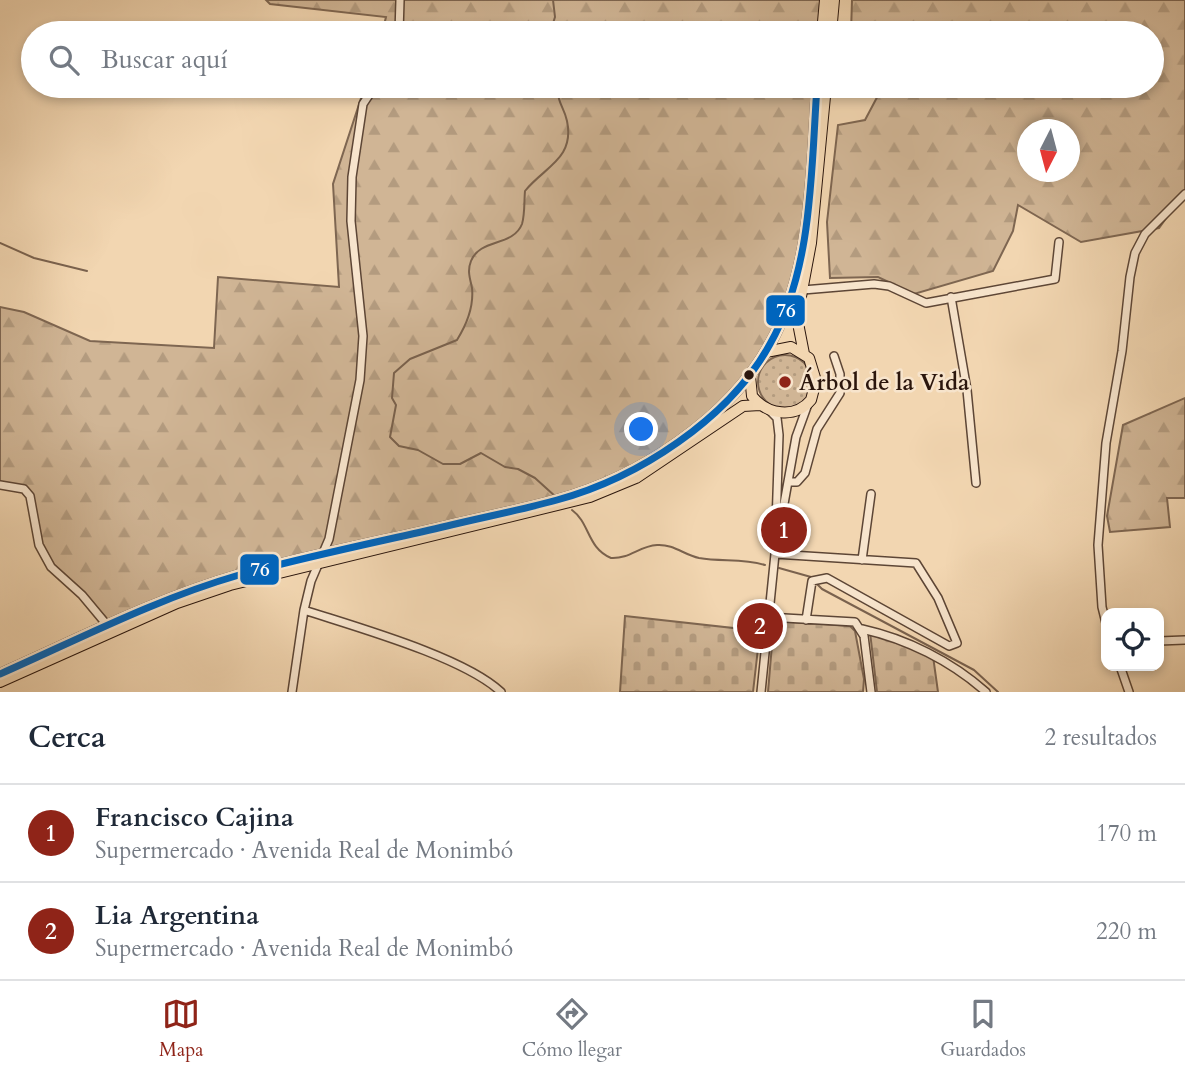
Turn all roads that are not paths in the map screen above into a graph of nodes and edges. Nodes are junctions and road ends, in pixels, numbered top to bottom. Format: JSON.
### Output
{"nodes":[{"id":1,"x":400,"y":0,"type":"edge"},
{"id":2,"x":825,"y":0,"type":"edge"},
{"id":3,"x":834,"y":0,"type":"edge"},
{"id":4,"x":399,"y":21,"type":"edge"},
{"id":5,"x":823,"y":21,"type":"edge"},
{"id":6,"x":832,"y":21,"type":"edge"},
{"id":7,"x":367,"y":98,"type":"edge"},
{"id":8,"x":816,"y":98,"type":"edge"},
{"id":9,"x":826,"y":98,"type":"edge"},
{"id":10,"x":1185,"y":194,"type":"edge"},
{"id":11,"x":1059,"y":242,"type":"dead end"},
{"id":12,"x":803,"y":290,"type":"junction"},
{"id":13,"x":951,"y":297,"type":"junction"},
{"id":14,"x":765,"y":352,"type":"junction"},
{"id":15,"x":804,"y":354,"type":"junction"},
{"id":16,"x":834,"y":356,"type":"dead end"},
{"id":17,"x":750,"y":374,"type":"junction"},
{"id":18,"x":809,"y":402,"type":"junction"},
{"id":19,"x":765,"y":408,"type":"junction"},
{"id":20,"x":788,"y":482,"type":"junction"},
{"id":21,"x":976,"y":483,"type":"dead end"},
{"id":22,"x":0,"y":485,"type":"edge"},
{"id":23,"x":871,"y":494,"type":"dead end"},
{"id":24,"x":775,"y":554,"type":"junction"},
{"id":25,"x":323,"y":555,"type":"junction"},
{"id":26,"x":863,"y":560,"type":"junction"},
{"id":27,"x":318,"y":565,"type":"junction"},
{"id":28,"x":1104,"y":608,"type":"edge"},
{"id":29,"x":304,"y":610,"type":"junction"},
{"id":30,"x":766,"y":617,"type":"junction"},
{"id":31,"x":806,"y":620,"type":"junction"},
{"id":32,"x":107,"y":625,"type":"junction"},
{"id":33,"x":862,"y":629,"type":"junction"},
{"id":34,"x":1185,"y":640,"type":"edge"},
{"id":35,"x":1164,"y":641,"type":"edge"},
{"id":36,"x":1122,"y":671,"type":"edge"},
{"id":37,"x":0,"y":674,"type":"edge"},
{"id":38,"x":0,"y":682,"type":"edge"},
{"id":39,"x":292,"y":692,"type":"edge"},
{"id":40,"x":501,"y":692,"type":"edge"},
{"id":41,"x":761,"y":692,"type":"edge"},
{"id":42,"x":871,"y":692,"type":"edge"},
{"id":43,"x":986,"y":692,"type":"edge"},
{"id":44,"x":1129,"y":692,"type":"edge"}],
"edges":[{"from":1,"to":4,"type":"street"},
{"from":2,"to":5,"type":"highway"},
{"from":3,"to":6,"type":"highway"},
{"from":7,"to":25,"type":"street"},
{"from":8,"to":14,"type":"highway"},
{"from":9,"to":12,"type":"highway"},
{"from":10,"to":28,"type":"street"},
{"from":11,"to":13,"type":"street"},
{"from":12,"to":13,"type":"street"},
{"from":12,"to":15,"type":"highway"},
{"from":13,"to":21,"type":"street"},
{"from":14,"to":15,"type":"highway"},
{"from":14,"to":17,"type":"highway"},
{"from":15,"to":18,"type":"highway"},
{"from":16,"to":20,"type":"street"},
{"from":17,"to":19,"type":"highway"},
{"from":17,"to":25,"type":"highway"},
{"from":18,"to":19,"type":"highway"},
{"from":18,"to":20,"type":"street"},
{"from":19,"to":24,"type":"street"},
{"from":19,"to":27,"type":"highway"},
{"from":20,"to":24,"type":"street"},
{"from":22,"to":32,"type":"street"},
{"from":23,"to":26,"type":"street"},
{"from":24,"to":26,"type":"street"},
{"from":24,"to":30,"type":"street"},
{"from":25,"to":27,"type":"street"},
{"from":25,"to":32,"type":"highway"},
{"from":26,"to":31,"type":"street"},
{"from":27,"to":29,"type":"street"},
{"from":27,"to":38,"type":"highway"},
{"from":29,"to":39,"type":"street"},
{"from":29,"to":40,"type":"street"},
{"from":30,"to":31,"type":"street"},
{"from":30,"to":41,"type":"street"},
{"from":31,"to":33,"type":"street"},
{"from":32,"to":37,"type":"highway"},
{"from":33,"to":42,"type":"street"},
{"from":33,"to":43,"type":"street"},
{"from":34,"to":35,"type":"street"},
{"from":36,"to":44,"type":"street"}]}
